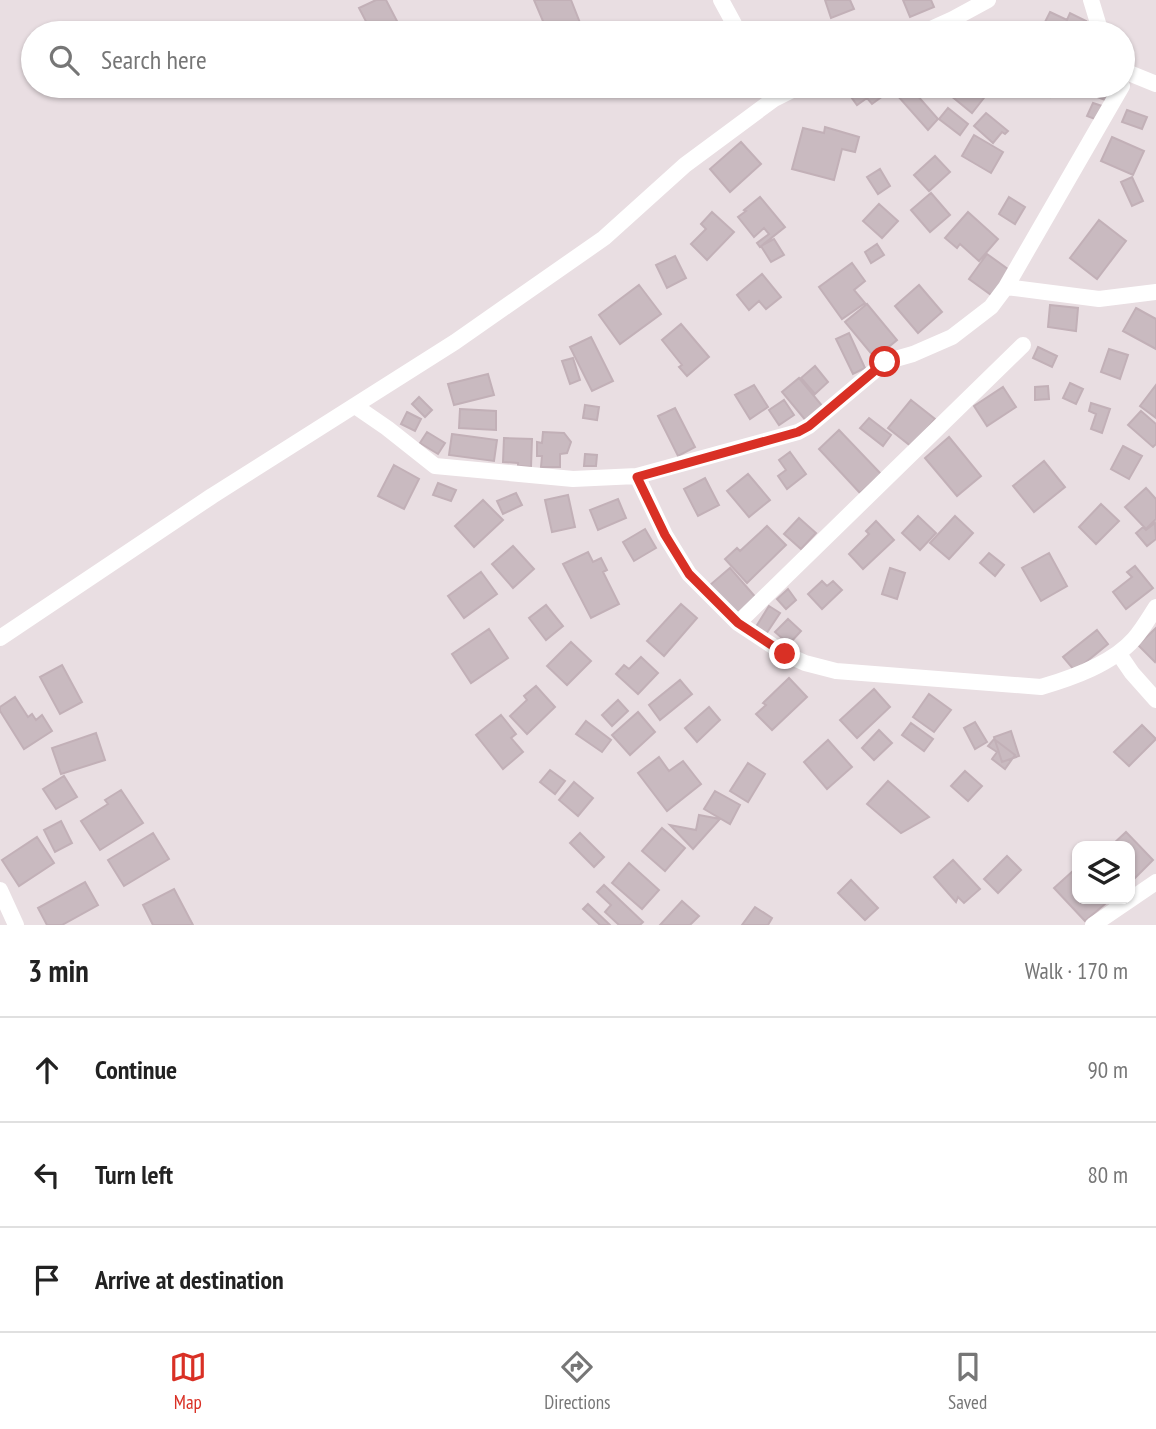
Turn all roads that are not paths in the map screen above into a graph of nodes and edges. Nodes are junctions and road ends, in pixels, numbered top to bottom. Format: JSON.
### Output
{"nodes":[{"id":1,"x":721,"y":0,"type":"edge"},
{"id":2,"x":988,"y":0,"type":"edge"},
{"id":3,"x":1091,"y":0,"type":"edge"},
{"id":4,"x":732,"y":21,"type":"edge"},
{"id":5,"x":949,"y":21,"type":"edge"},
{"id":6,"x":1097,"y":21,"type":"edge"},
{"id":7,"x":1135,"y":80,"type":"edge"},
{"id":8,"x":1156,"y":84,"type":"edge"},
{"id":9,"x":763,"y":98,"type":"edge"},
{"id":10,"x":1113,"y":98,"type":"edge"},
{"id":11,"x":1006,"y":287,"type":"junction"},
{"id":12,"x":1156,"y":292,"type":"edge"},
{"id":13,"x":1023,"y":345,"type":"dead end"},
{"id":14,"x":355,"y":407,"type":"junction"},
{"id":15,"x":637,"y":477,"type":"junction"},
{"id":16,"x":1156,"y":607,"type":"edge"},
{"id":17,"x":738,"y":623,"type":"junction"},
{"id":18,"x":0,"y":638,"type":"edge"},
{"id":19,"x":1119,"y":654,"type":"junction"},
{"id":20,"x":1156,"y":700,"type":"edge"},
{"id":21,"x":1156,"y":882,"type":"edge"},
{"id":22,"x":0,"y":890,"type":"edge"},
{"id":23,"x":16,"y":925,"type":"edge"},
{"id":24,"x":1093,"y":925,"type":"edge"}],
"edges":[{"from":1,"to":4,"type":"street"},
{"from":2,"to":5,"type":"street"},
{"from":3,"to":6,"type":"street"},
{"from":7,"to":8,"type":"street"},
{"from":9,"to":14,"type":"street"},
{"from":10,"to":11,"type":"street"},
{"from":11,"to":12,"type":"street"},
{"from":11,"to":15,"type":"street"},
{"from":13,"to":17,"type":"street"},
{"from":14,"to":15,"type":"street"},
{"from":14,"to":18,"type":"street"},
{"from":15,"to":17,"type":"street"},
{"from":16,"to":19,"type":"street"},
{"from":17,"to":19,"type":"street"},
{"from":19,"to":20,"type":"street"},
{"from":21,"to":24,"type":"street"},
{"from":22,"to":23,"type":"street"}]}
